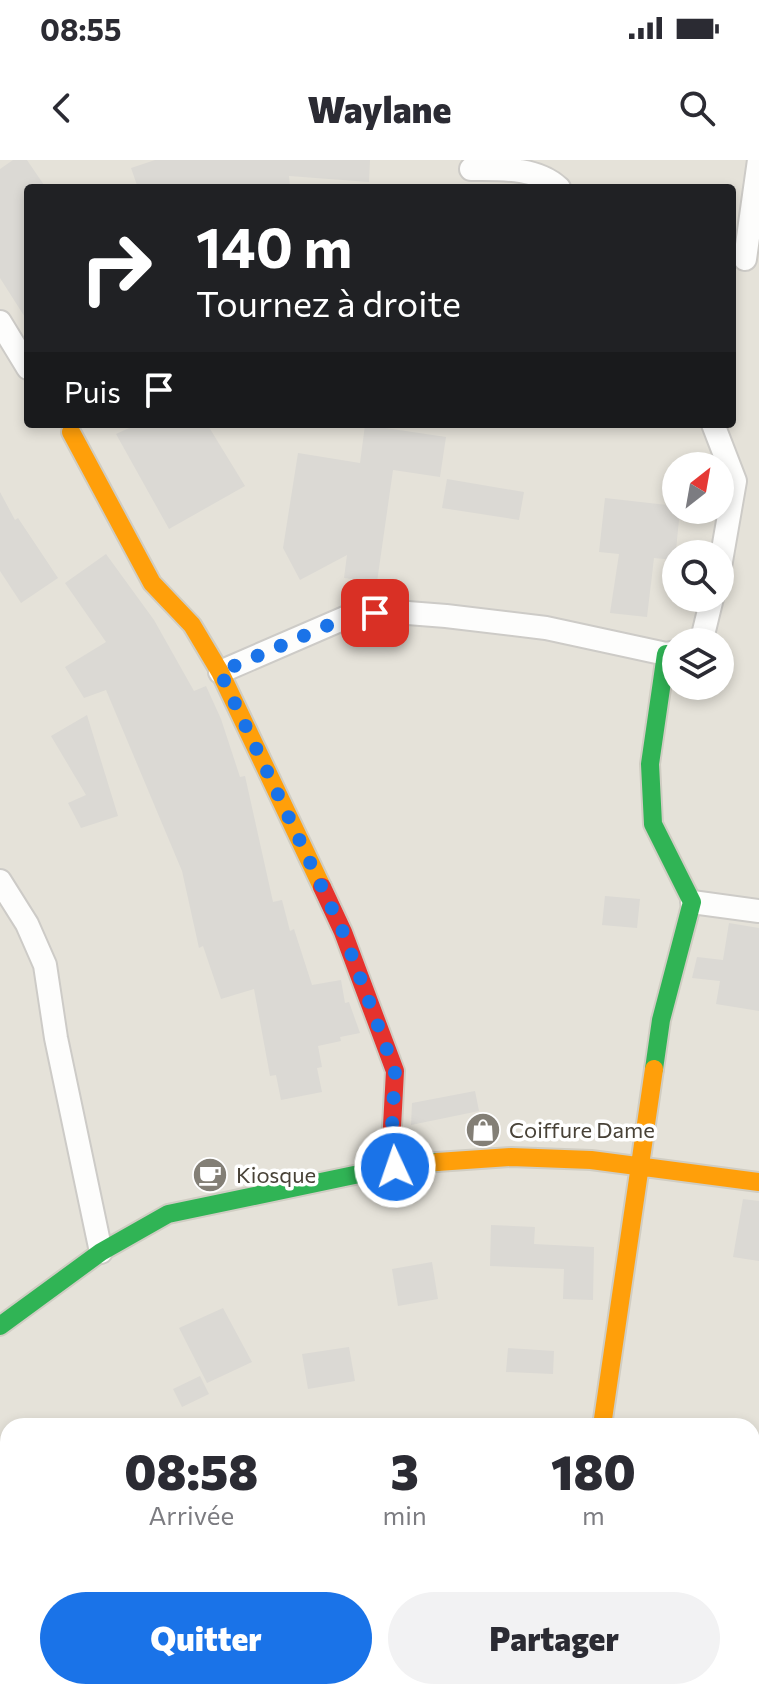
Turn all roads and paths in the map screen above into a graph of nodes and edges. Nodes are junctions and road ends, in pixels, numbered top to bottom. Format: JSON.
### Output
{"nodes":[{"id":1,"x":759,"y":160,"type":"edge"},
{"id":2,"x":470,"y":172,"type":"edge"},
{"id":3,"x":552,"y":184,"type":"edge"},
{"id":4,"x":745,"y":260,"type":"edge"},
{"id":5,"x":0,"y":322,"type":"edge"},
{"id":6,"x":24,"y":361,"type":"edge"},
{"id":7,"x":74,"y":428,"type":"edge"},
{"id":8,"x":715,"y":428,"type":"edge"},
{"id":9,"x":725,"y":540,"type":"edge"},
{"id":10,"x":662,"y":651,"type":"edge"},
{"id":11,"x":220,"y":672,"type":"junction"},
{"id":12,"x":662,"y":700,"type":"edge"},
{"id":13,"x":0,"y":881,"type":"edge"},
{"id":14,"x":692,"y":902,"type":"junction"},
{"id":15,"x":759,"y":911,"type":"edge"},
{"id":16,"x":642,"y":1166,"type":"junction"},
{"id":17,"x":395,"y":1167,"type":"junction"},
{"id":18,"x":759,"y":1182,"type":"edge"},
{"id":19,"x":101,"y":1252,"type":"junction"},
{"id":20,"x":0,"y":1326,"type":"edge"},
{"id":21,"x":603,"y":1418,"type":"edge"}],
"edges":[{"from":1,"to":4,"type":"street"},
{"from":2,"to":3,"type":"street"},
{"from":5,"to":6,"type":"street"},
{"from":7,"to":11,"type":"street"},
{"from":8,"to":9,"type":"street"},
{"from":10,"to":11,"type":"street"},
{"from":11,"to":17,"type":"street"},
{"from":12,"to":14,"type":"street"},
{"from":13,"to":19,"type":"street"},
{"from":14,"to":15,"type":"street"},
{"from":14,"to":16,"type":"street"},
{"from":16,"to":17,"type":"street"},
{"from":16,"to":18,"type":"street"},
{"from":16,"to":21,"type":"street"},
{"from":17,"to":19,"type":"street"},
{"from":19,"to":20,"type":"street"}]}
